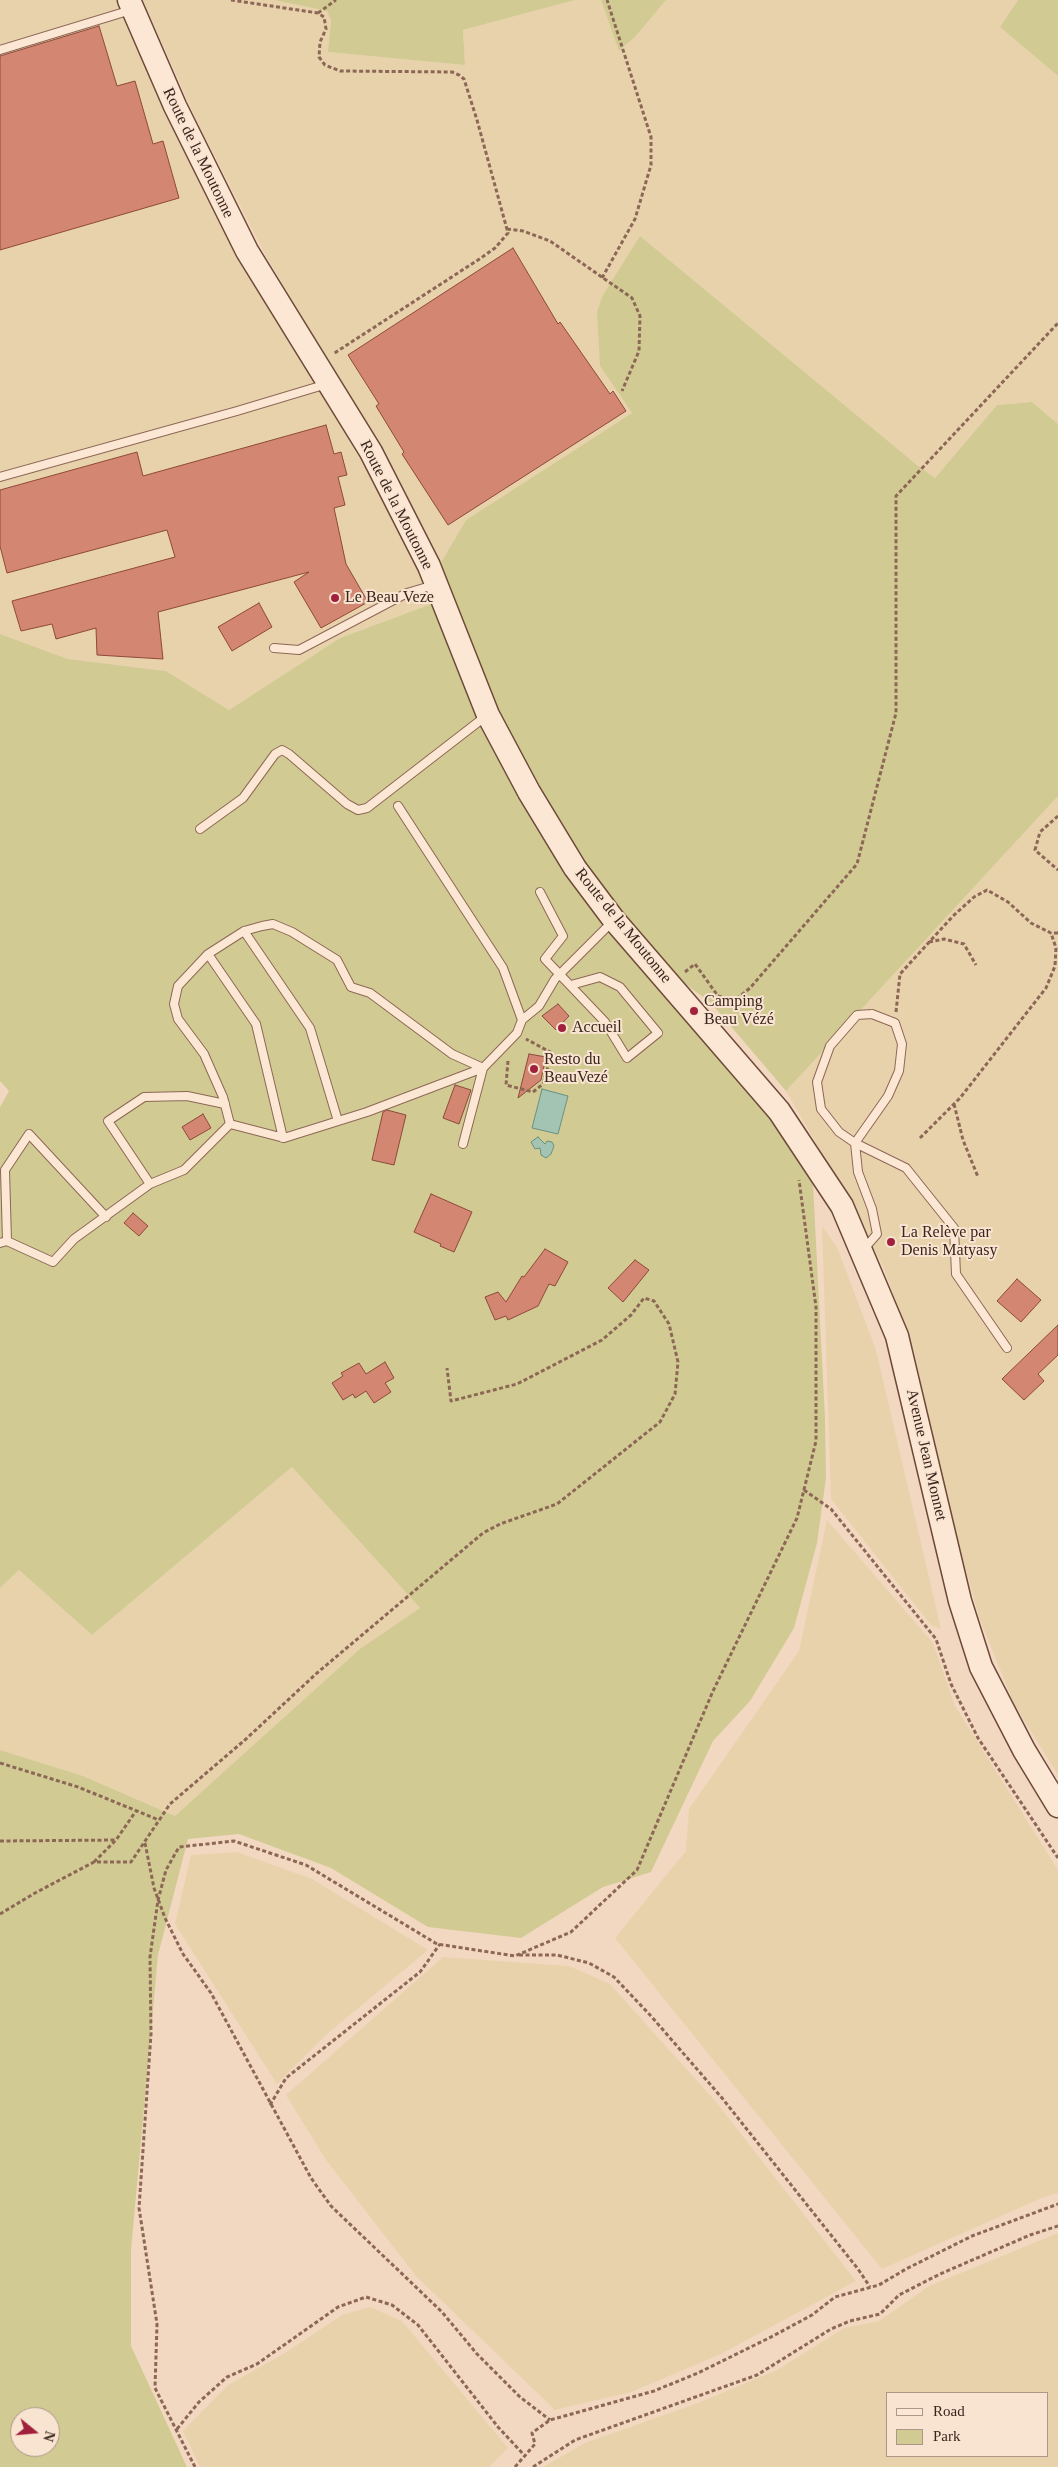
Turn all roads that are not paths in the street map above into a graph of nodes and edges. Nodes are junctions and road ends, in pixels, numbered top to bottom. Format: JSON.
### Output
{"nodes":[{"id":1,"x":131,"y":5,"type":"edge"},
{"id":2,"x":0,"y":50,"type":"edge"},
{"id":3,"x":323,"y":374,"type":"junction"},
{"id":4,"x":0,"y":477,"type":"edge"},
{"id":5,"x":436,"y":584,"type":"junction"},
{"id":6,"x":274,"y":648,"type":"dead end"},
{"id":7,"x":488,"y":715,"type":"junction"},
{"id":8,"x":398,"y":806,"type":"dead end"},
{"id":9,"x":200,"y":828,"type":"dead end"},
{"id":10,"x":540,"y":892,"type":"dead end"},
{"id":11,"x":614,"y":920,"type":"junction"},
{"id":12,"x":244,"y":931,"type":"junction"},
{"id":13,"x":208,"y":954,"type":"junction"},
{"id":14,"x":559,"y":975,"type":"junction"},
{"id":15,"x":571,"y":984,"type":"dead end"},
{"id":16,"x":522,"y":1020,"type":"junction"},
{"id":17,"x":484,"y":1068,"type":"junction"},
{"id":18,"x":225,"y":1104,"type":"junction"},
{"id":19,"x":780,"y":1111,"type":"joint"},
{"id":20,"x":338,"y":1121,"type":"junction"},
{"id":21,"x":230,"y":1124,"type":"junction"},
{"id":22,"x":283,"y":1138,"type":"junction"},
{"id":23,"x":463,"y":1144,"type":"dead end"},
{"id":24,"x":855,"y":1144,"type":"junction"},
{"id":25,"x":150,"y":1184,"type":"junction"},
{"id":26,"x":106,"y":1217,"type":"junction"},
{"id":27,"x":4,"y":1242,"type":"edge"},
{"id":28,"x":862,"y":1252,"type":"junction"},
{"id":29,"x":1007,"y":1348,"type":"dead end"},
{"id":30,"x":1058,"y":1806,"type":"edge"}],
"edges":[{"from":1,"to":2,"type":"lane"},
{"from":1,"to":3,"type":"main road","name":"Route de la Moutonne"},
{"from":3,"to":4,"type":"lane"},
{"from":3,"to":5,"type":"main road","name":"Route de la Moutonne"},
{"from":5,"to":6,"type":"lane"},
{"from":5,"to":7,"type":"main road","name":"Route de la Moutonne"},
{"from":7,"to":9,"type":"lane"},
{"from":7,"to":11,"type":"main road","name":"Route de la Moutonne"},
{"from":8,"to":16,"type":"lane"},
{"from":10,"to":14,"type":"lane"},
{"from":11,"to":14,"type":"lane"},
{"from":11,"to":19,"type":"main road","name":"Route de la Moutonne"},
{"from":12,"to":13,"type":"lane"},
{"from":12,"to":17,"type":"lane"},
{"from":12,"to":20,"type":"lane"},
{"from":13,"to":18,"type":"lane"},
{"from":13,"to":22,"type":"lane"},
{"from":14,"to":15,"type":"lane"},
{"from":14,"to":16,"type":"lane"},
{"from":16,"to":17,"type":"lane"},
{"from":17,"to":20,"type":"lane"},
{"from":17,"to":23,"type":"lane"},
{"from":18,"to":21,"type":"lane"},
{"from":18,"to":25,"type":"lane"},
{"from":19,"to":28,"type":"main road","name":"Avenue Jean Monnet"},
{"from":20,"to":22,"type":"lane"},
{"from":21,"to":22,"type":"lane"},
{"from":21,"to":25,"type":"lane"},
{"from":24,"to":24,"type":"lane"},
{"from":24,"to":28,"type":"lane"},
{"from":24,"to":29,"type":"lane"},
{"from":25,"to":26,"type":"lane"},
{"from":26,"to":27,"type":"lane"},
{"from":26,"to":27,"type":"lane"},
{"from":28,"to":30,"type":"main road","name":"Avenue Jean Monnet"}]}
